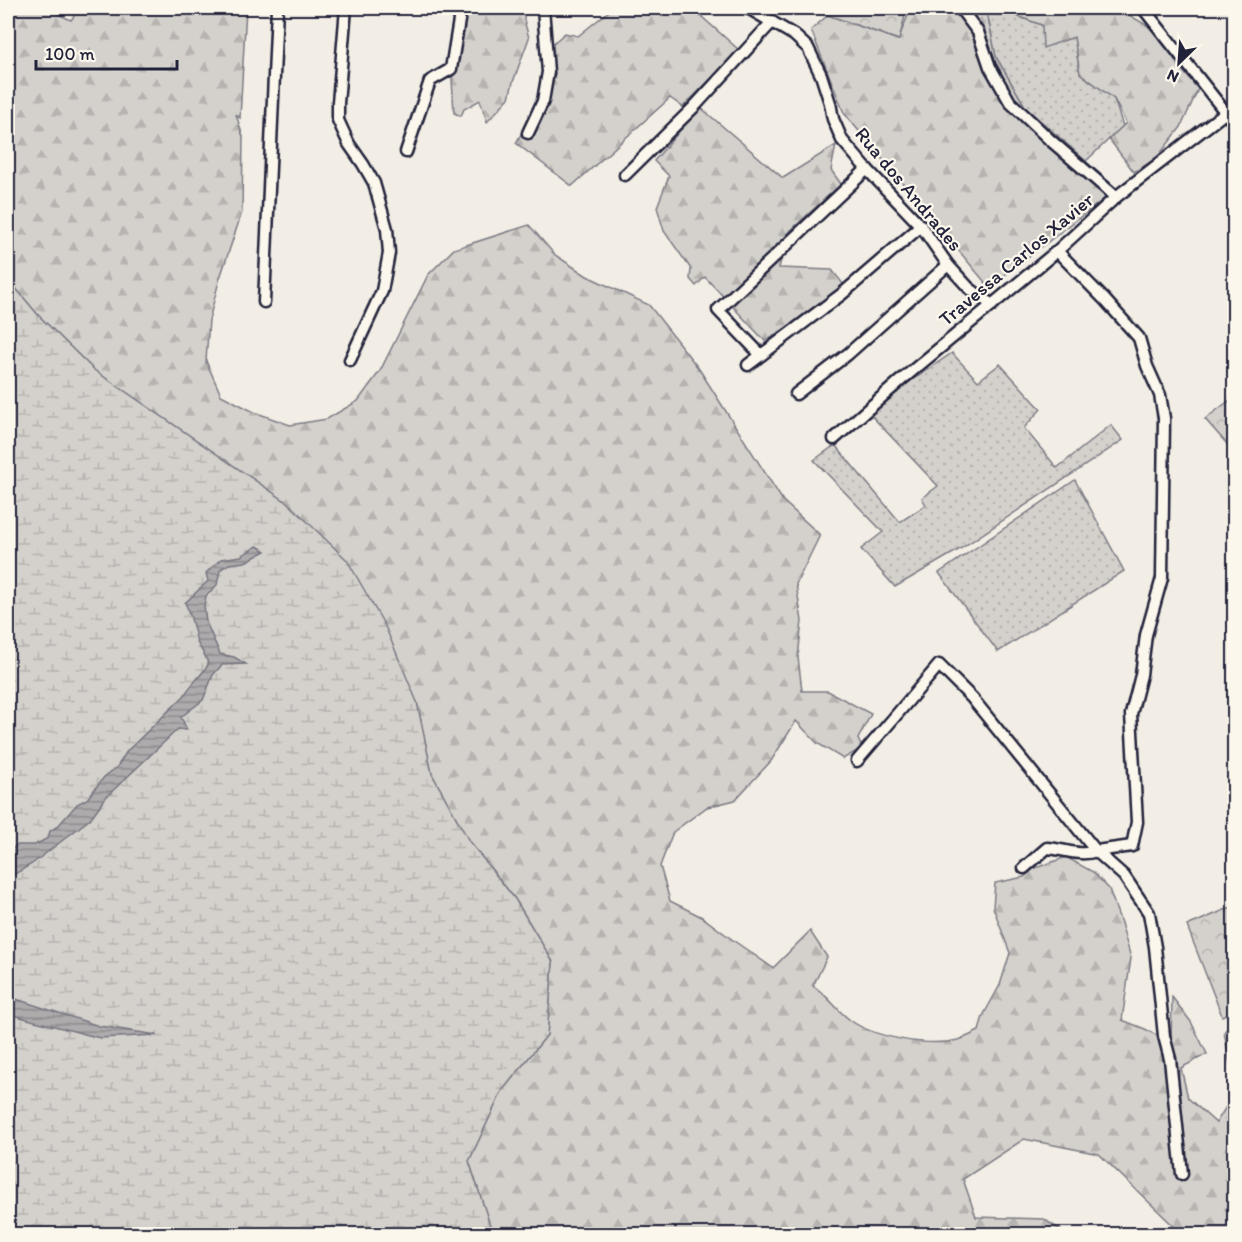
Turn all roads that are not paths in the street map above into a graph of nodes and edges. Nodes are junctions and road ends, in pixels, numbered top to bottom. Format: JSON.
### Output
{"nodes":[{"id":1,"x":277,"y":8,"type":"edge"},
{"id":2,"x":346,"y":8,"type":"edge"},
{"id":3,"x":461,"y":8,"type":"edge"},
{"id":4,"x":543,"y":8,"type":"edge"},
{"id":5,"x":748,"y":8,"type":"edge"},
{"id":6,"x":960,"y":8,"type":"edge"},
{"id":7,"x":1143,"y":8,"type":"edge"},
{"id":8,"x":772,"y":22,"type":"junction"},
{"id":9,"x":1226,"y":112,"type":"junction"},
{"id":10,"x":1234,"y":123,"type":"edge"},
{"id":11,"x":528,"y":133,"type":"dead end"},
{"id":12,"x":406,"y":152,"type":"dead end"},
{"id":13,"x":867,"y":169,"type":"junction"},
{"id":14,"x":625,"y":176,"type":"dead end"},
{"id":15,"x":1116,"y":197,"type":"junction"},
{"id":16,"x":921,"y":226,"type":"junction"},
{"id":17,"x":1057,"y":251,"type":"junction"},
{"id":18,"x":948,"y":265,"type":"junction"},
{"id":19,"x":264,"y":302,"type":"dead end"},
{"id":20,"x":992,"y":305,"type":"junction"},
{"id":21,"x":761,"y":355,"type":"junction"},
{"id":22,"x":350,"y":360,"type":"dead end"},
{"id":23,"x":748,"y":365,"type":"dead end"},
{"id":24,"x":796,"y":394,"type":"dead end"},
{"id":25,"x":834,"y":439,"type":"dead end"},
{"id":26,"x":857,"y":761,"type":"dead end"},
{"id":27,"x":1096,"y":851,"type":"junction"},
{"id":28,"x":1024,"y":868,"type":"dead end"},
{"id":29,"x":1182,"y":1174,"type":"dead end"}],
"edges":[{"from":1,"to":19,"type":"street"},
{"from":2,"to":22,"type":"street"},
{"from":3,"to":12,"type":"street"},
{"from":4,"to":11,"type":"street"},
{"from":5,"to":8,"type":"street","name":"Rua dos Andrades"},
{"from":6,"to":15,"type":"street"},
{"from":7,"to":9,"type":"street"},
{"from":8,"to":13,"type":"street","name":"Rua dos Andrades"},
{"from":8,"to":14,"type":"street"},
{"from":9,"to":10,"type":"street"},
{"from":9,"to":15,"type":"street","name":"Travessa Carlos Xavier"},
{"from":13,"to":16,"type":"street","name":"Rua dos Andrades"},
{"from":13,"to":21,"type":"street"},
{"from":15,"to":17,"type":"street","name":"Travessa Carlos Xavier"},
{"from":16,"to":18,"type":"street","name":"Rua dos Andrades"},
{"from":16,"to":21,"type":"street"},
{"from":17,"to":20,"type":"street","name":"Travessa Carlos Xavier"},
{"from":17,"to":27,"type":"street"},
{"from":18,"to":20,"type":"street","name":"Rua dos Andrades"},
{"from":18,"to":24,"type":"street"},
{"from":20,"to":25,"type":"street","name":"Travessa Carlos Xavier"},
{"from":21,"to":23,"type":"street"},
{"from":26,"to":27,"type":"street"},
{"from":27,"to":28,"type":"street"},
{"from":27,"to":29,"type":"street"}]}
